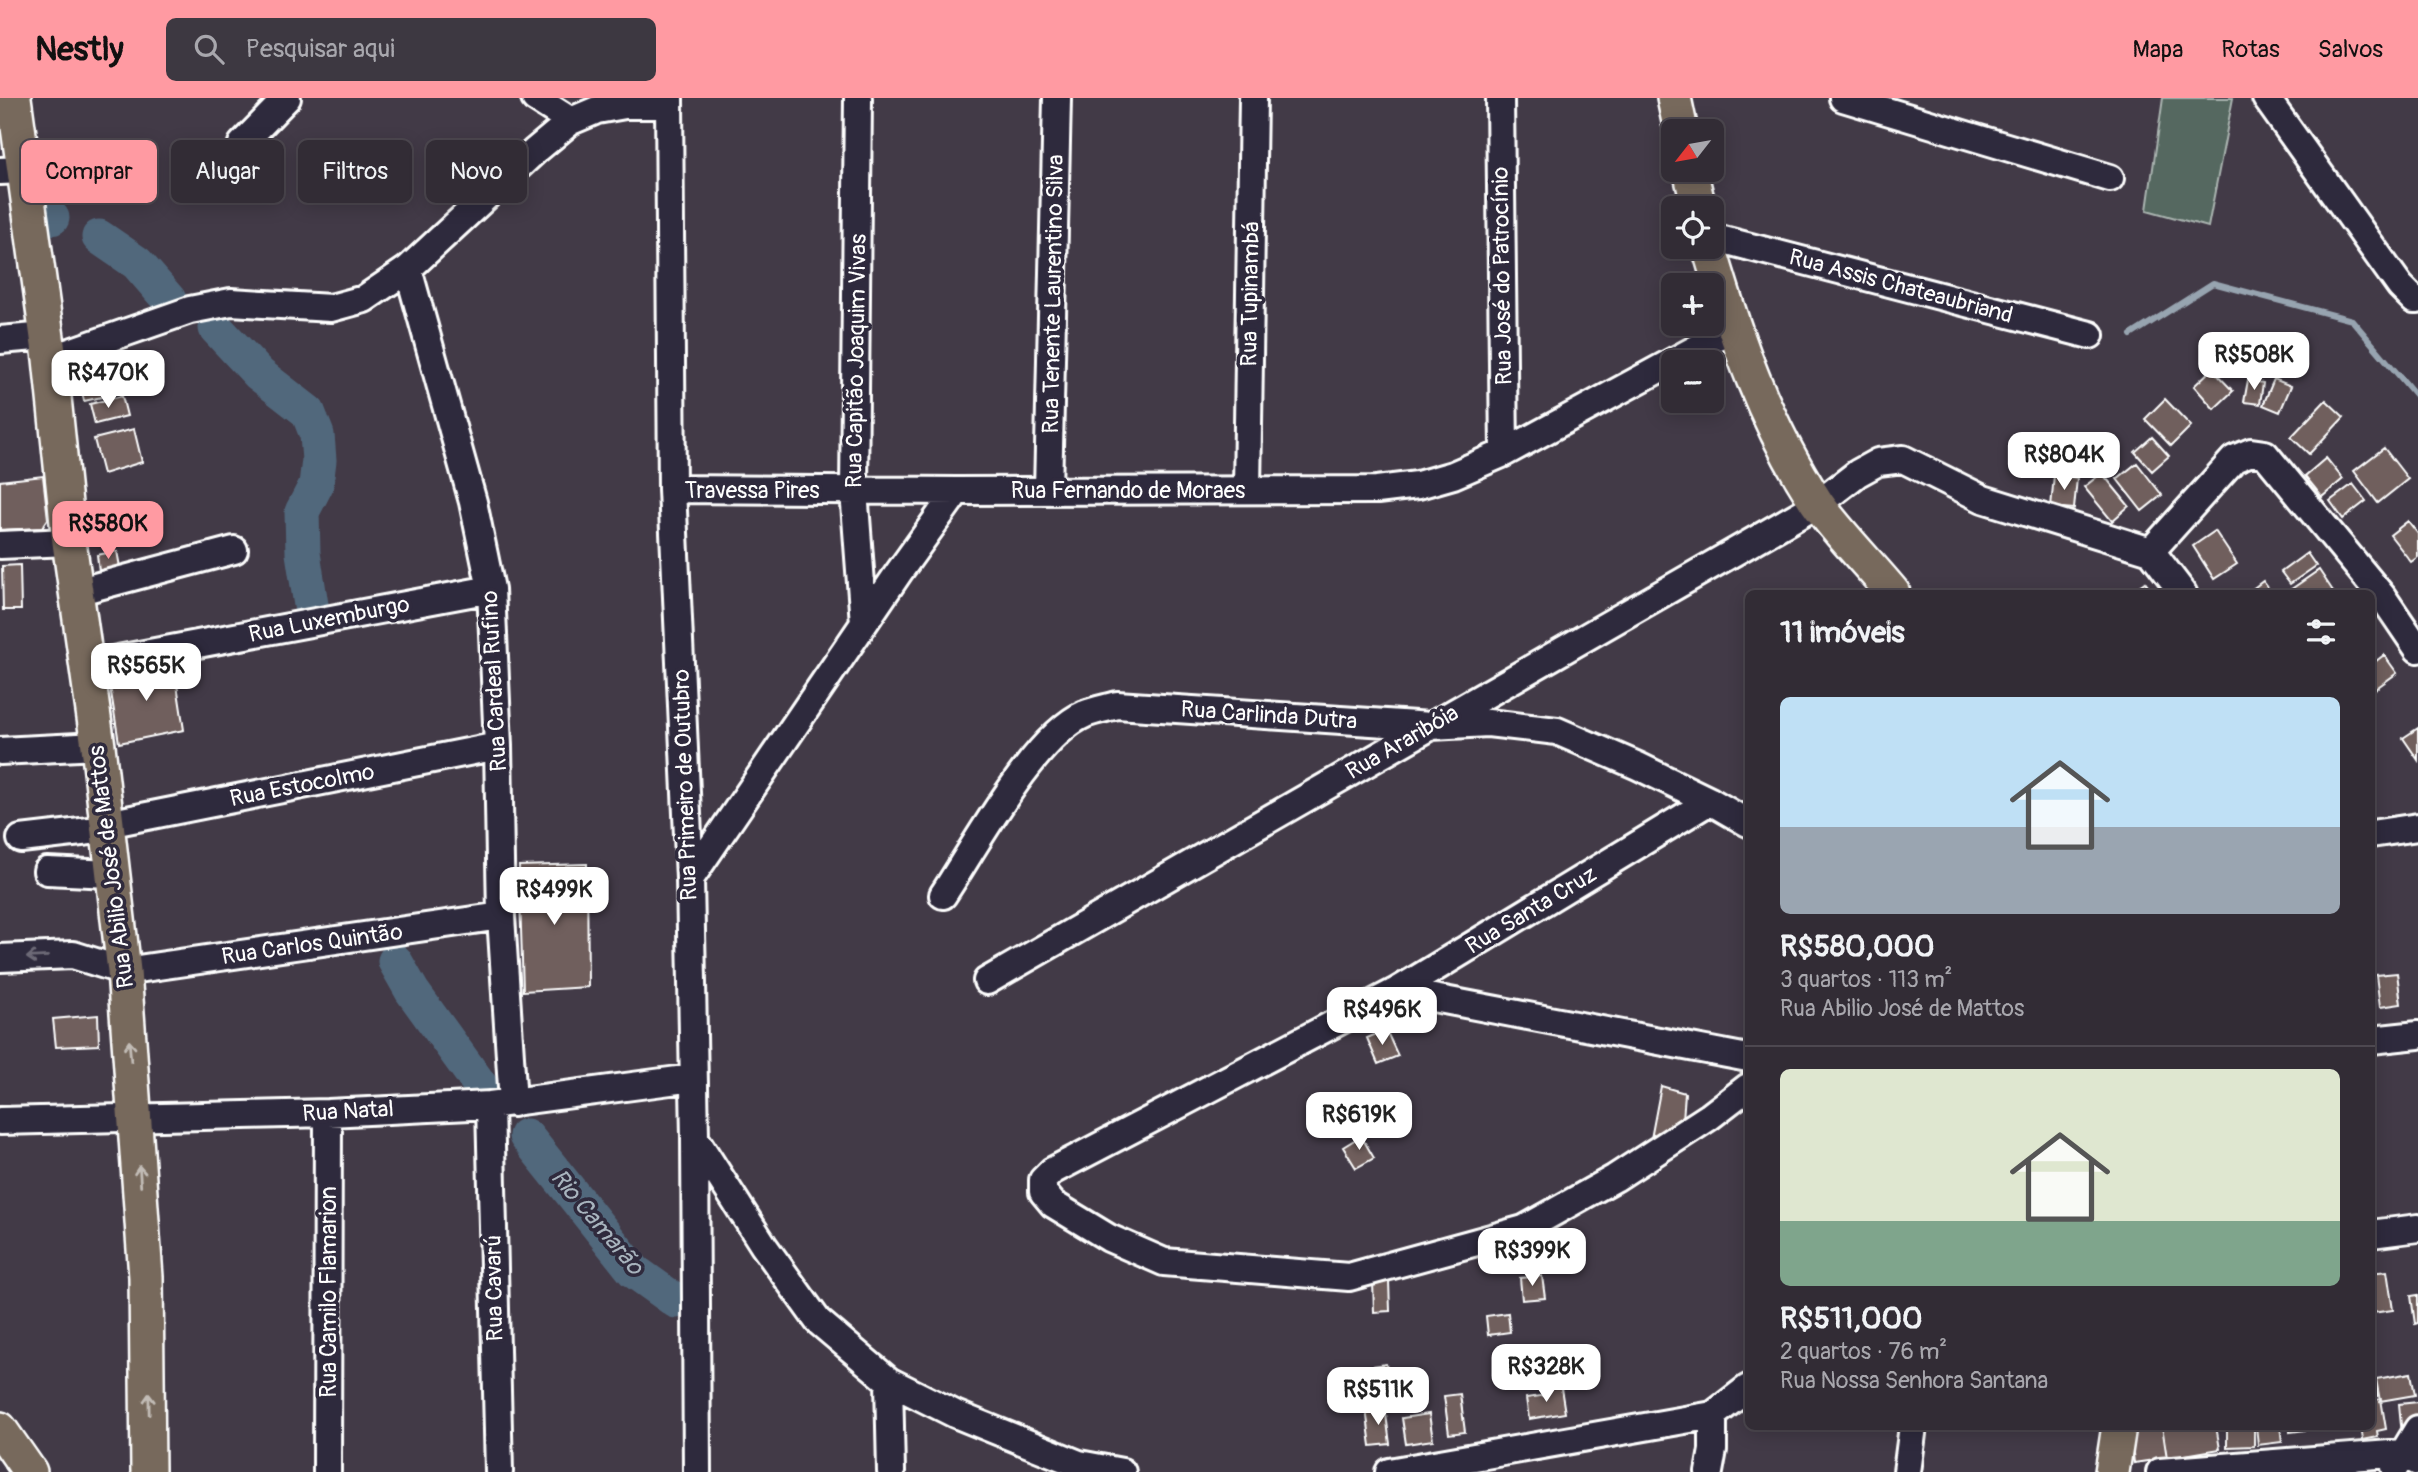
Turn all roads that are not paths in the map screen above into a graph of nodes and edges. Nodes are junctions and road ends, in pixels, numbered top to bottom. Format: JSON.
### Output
{"nodes":[{"id":1,"x":287,"y":98,"type":"edge"},
{"id":2,"x":536,"y":98,"type":"edge"},
{"id":3,"x":858,"y":98,"type":"edge"},
{"id":4,"x":1057,"y":98,"type":"edge"},
{"id":5,"x":1253,"y":98,"type":"edge"},
{"id":6,"x":1500,"y":98,"type":"edge"},
{"id":7,"x":1674,"y":98,"type":"edge"},
{"id":8,"x":1843,"y":98,"type":"edge"},
{"id":9,"x":2266,"y":98,"type":"edge"},
{"id":10,"x":17,"y":101,"type":"edge"},
{"id":11,"x":669,"y":102,"type":"edge"},
{"id":12,"x":1678,"y":119,"type":"edge"},
{"id":13,"x":572,"y":121,"type":"junction"},
{"id":14,"x":246,"y":140,"type":"edge"},
{"id":15,"x":12,"y":171,"type":"edge"},
{"id":16,"x":2110,"y":178,"type":"dead end"},
{"id":17,"x":1724,"y":239,"type":"edge"},
{"id":18,"x":1713,"y":259,"type":"edge"},
{"id":19,"x":408,"y":269,"type":"junction"},
{"id":20,"x":2418,"y":300,"type":"edge"},
{"id":21,"x":1733,"y":329,"type":"junction"},
{"id":22,"x":2090,"y":335,"type":"dead end"},
{"id":23,"x":0,"y":340,"type":"edge"},
{"id":24,"x":49,"y":347,"type":"junction"},
{"id":25,"x":1504,"y":453,"type":"junction"},
{"id":26,"x":672,"y":489,"type":"junction"},
{"id":27,"x":1247,"y":490,"type":"junction"},
{"id":28,"x":854,"y":491,"type":"junction"},
{"id":29,"x":957,"y":491,"type":"junction"},
{"id":30,"x":1048,"y":491,"type":"junction"},
{"id":31,"x":1818,"y":504,"type":"junction"},
{"id":32,"x":69,"y":542,"type":"junction"},
{"id":33,"x":0,"y":545,"type":"edge"},
{"id":34,"x":233,"y":550,"type":"dead end"},
{"id":35,"x":2151,"y":551,"type":"junction"},
{"id":36,"x":491,"y":589,"type":"junction"},
{"id":37,"x":1890,"y":590,"type":"edge"},
{"id":38,"x":2181,"y":590,"type":"edge"},
{"id":39,"x":76,"y":592,"type":"junction"},
{"id":40,"x":864,"y":623,"type":"junction"},
{"id":41,"x":2418,"y":649,"type":"edge"},
{"id":42,"x":86,"y":665,"type":"junction"},
{"id":43,"x":1431,"y":726,"type":"junction"},
{"id":44,"x":97,"y":746,"type":"junction"},
{"id":45,"x":498,"y":746,"type":"junction"},
{"id":46,"x":0,"y":751,"type":"edge"},
{"id":47,"x":1710,"y":801,"type":"junction"},
{"id":48,"x":1745,"y":821,"type":"edge"},
{"id":49,"x":107,"y":827,"type":"junction"},
{"id":50,"x":2418,"y":827,"type":"edge"},
{"id":51,"x":2375,"y":833,"type":"edge"},
{"id":52,"x":21,"y":839,"type":"dead end"},
{"id":53,"x":47,"y":871,"type":"dead end"},
{"id":54,"x":111,"y":874,"type":"junction"},
{"id":55,"x":690,"y":879,"type":"junction"},
{"id":56,"x":943,"y":895,"type":"dead end"},
{"id":57,"x":116,"y":916,"type":"junction"},
{"id":58,"x":501,"y":916,"type":"junction"},
{"id":59,"x":73,"y":955,"type":"junction"},
{"id":60,"x":0,"y":958,"type":"edge"},
{"id":61,"x":124,"y":971,"type":"junction"},
{"id":62,"x":986,"y":981,"type":"dead end"},
{"id":63,"x":1397,"y":991,"type":"junction"},
{"id":64,"x":2418,"y":1035,"type":"edge"},
{"id":65,"x":2375,"y":1040,"type":"edge"},
{"id":66,"x":1745,"y":1057,"type":"edge"},
{"id":67,"x":693,"y":1078,"type":"junction"},
{"id":68,"x":1745,"y":1089,"type":"edge"},
{"id":69,"x":501,"y":1104,"type":"junction"},
{"id":70,"x":328,"y":1113,"type":"junction"},
{"id":71,"x":136,"y":1119,"type":"junction"},
{"id":72,"x":0,"y":1121,"type":"edge"},
{"id":73,"x":695,"y":1138,"type":"junction"},
{"id":74,"x":2418,"y":1228,"type":"edge"},
{"id":75,"x":2375,"y":1233,"type":"edge"},
{"id":76,"x":890,"y":1381,"type":"junction"},
{"id":77,"x":1745,"y":1390,"type":"edge"},
{"id":78,"x":1713,"y":1415,"type":"junction"},
{"id":79,"x":0,"y":1429,"type":"edge"},
{"id":80,"x":2418,"y":1429,"type":"edge"},
{"id":81,"x":1912,"y":1430,"type":"edge"},
{"id":82,"x":2118,"y":1430,"type":"edge"},
{"id":83,"x":2404,"y":1462,"type":"edge"},
{"id":84,"x":30,"y":1472,"type":"edge"},
{"id":85,"x":148,"y":1472,"type":"edge"},
{"id":86,"x":327,"y":1472,"type":"edge"},
{"id":87,"x":499,"y":1472,"type":"edge"},
{"id":88,"x":697,"y":1472,"type":"edge"},
{"id":89,"x":891,"y":1472,"type":"edge"},
{"id":90,"x":1122,"y":1472,"type":"edge"},
{"id":91,"x":1389,"y":1472,"type":"edge"},
{"id":92,"x":1709,"y":1472,"type":"edge"},
{"id":93,"x":1907,"y":1472,"type":"edge"},
{"id":94,"x":2112,"y":1472,"type":"edge"},
{"id":95,"x":2160,"y":1472,"type":"edge"}],
"edges":[{"from":1,"to":14,"type":"street"},
{"from":2,"to":13,"type":"street"},
{"from":3,"to":28,"type":"street","name":"Rua Capitão Joaquim Vivas"},
{"from":4,"to":30,"type":"street","name":"Rua Tenente Laurentino Silva"},
{"from":5,"to":27,"type":"street","name":"Rua Tupinambá"},
{"from":6,"to":25,"type":"street","name":"Rua José do Patrocínio"},
{"from":7,"to":12,"type":"main road"},
{"from":8,"to":16,"type":"street"},
{"from":9,"to":20,"type":"street"},
{"from":10,"to":15,"type":"main road","name":"Rua Abilio José de Mattos"},
{"from":11,"to":13,"type":"street"},
{"from":11,"to":26,"type":"street","name":"Rua Primeiro de Outubro"},
{"from":13,"to":19,"type":"street"},
{"from":15,"to":24,"type":"main road","name":"Rua Abilio José de Mattos"},
{"from":17,"to":22,"type":"street","name":"Rua Assis Chateaubriand"},
{"from":18,"to":21,"type":"main road"},
{"from":19,"to":24,"type":"street"},
{"from":19,"to":36,"type":"street","name":"Rua Cardeal Rufino"},
{"from":21,"to":25,"type":"street","name":"Rua Fernando de Moraes"},
{"from":21,"to":31,"type":"main road"},
{"from":23,"to":24,"type":"street"},
{"from":24,"to":32,"type":"main road","name":"Rua Abilio José de Mattos"},
{"from":25,"to":27,"type":"street","name":"Rua Fernando de Moraes"},
{"from":26,"to":28,"type":"street","name":"Travessa Pires"},
{"from":26,"to":55,"type":"street","name":"Rua Primeiro de Outubro"},
{"from":27,"to":30,"type":"street","name":"Rua Fernando de Moraes"},
{"from":28,"to":29,"type":"street","name":"Travessa Pires"},
{"from":28,"to":40,"type":"street","name":"Rua Capitão Joaquim Vivas"},
{"from":29,"to":30,"type":"street","name":"Rua Fernando de Moraes"},
{"from":29,"to":40,"type":"street"},
{"from":31,"to":35,"type":"street","name":"Rua Araribóia"},
{"from":31,"to":37,"type":"main road"},
{"from":31,"to":43,"type":"street","name":"Rua Araribóia"},
{"from":32,"to":33,"type":"street"},
{"from":32,"to":39,"type":"main road","name":"Rua Abilio José de Mattos"},
{"from":34,"to":39,"type":"street"},
{"from":35,"to":38,"type":"street"},
{"from":35,"to":41,"type":"street"},
{"from":36,"to":42,"type":"street","name":"Rua Luxemburgo"},
{"from":36,"to":45,"type":"street","name":"Rua Cardeal Rufino"},
{"from":39,"to":42,"type":"main road","name":"Rua Abilio José de Mattos"},
{"from":40,"to":55,"type":"street"},
{"from":42,"to":44,"type":"main road","name":"Rua Abilio José de Mattos"},
{"from":43,"to":47,"type":"street","name":"Rua Carlinda Dutra"},
{"from":43,"to":56,"type":"street","name":"Rua Carlinda Dutra"},
{"from":43,"to":62,"type":"street","name":"Rua Araribóia"},
{"from":44,"to":46,"type":"street"},
{"from":44,"to":49,"type":"main road","name":"Rua Abilio José de Mattos"},
{"from":45,"to":49,"type":"street","name":"Rua Estocolmo"},
{"from":45,"to":58,"type":"street","name":"Rua Cardeal Rufino"},
{"from":47,"to":48,"type":"street","name":"Rua Carlinda Dutra"},
{"from":47,"to":63,"type":"street","name":"Rua Santa Cruz"},
{"from":49,"to":52,"type":"street","name":"Rua Estocolmo"},
{"from":49,"to":54,"type":"main road","name":"Rua Abilio José de Mattos"},
{"from":50,"to":51,"type":"street"},
{"from":53,"to":54,"type":"street"},
{"from":54,"to":57,"type":"main road","name":"Rua Abilio José de Mattos"},
{"from":55,"to":67,"type":"street","name":"Rua Primeiro de Outubro"},
{"from":57,"to":59,"type":"street"},
{"from":57,"to":61,"type":"main road","name":"Rua Abilio José de Mattos"},
{"from":58,"to":61,"type":"street","name":"Rua Carlos Quintão"},
{"from":58,"to":69,"type":"street","name":"Rua Cardeal Rufino"},
{"from":59,"to":60,"type":"street","one_way":true},
{"from":59,"to":61,"type":"street"},
{"from":71,"to":61,"type":"main road","name":"Rua Abilio José de Mattos","one_way":true},
{"from":63,"to":66,"type":"street"},
{"from":63,"to":68,"type":"street","name":"Rua Santa Cruz"},
{"from":64,"to":65,"type":"street"},
{"from":67,"to":69,"type":"street","name":"Rua Natal"},
{"from":67,"to":73,"type":"street","name":"Rua Primeiro de Outubro"},
{"from":69,"to":70,"type":"street","name":"Rua Natal"},
{"from":69,"to":87,"type":"street","name":"Rua Cavarú"},
{"from":70,"to":71,"type":"street","name":"Rua Natal"},
{"from":70,"to":86,"type":"street","name":"Rua Camilo Flamarion"},
{"from":71,"to":72,"type":"street","name":"Rua Natal"},
{"from":85,"to":71,"type":"main road","name":"Rua Abilio José de Mattos","one_way":true},
{"from":73,"to":76,"type":"street"},
{"from":73,"to":88,"type":"street","name":"Rua Primeiro de Outubro"},
{"from":74,"to":75,"type":"street"},
{"from":76,"to":89,"type":"street"},
{"from":76,"to":90,"type":"street"},
{"from":77,"to":78,"type":"street"},
{"from":78,"to":91,"type":"street"},
{"from":78,"to":92,"type":"street"},
{"from":79,"to":84,"type":"main road"},
{"from":80,"to":83,"type":"street"},
{"from":81,"to":93,"type":"street"},
{"from":82,"to":94,"type":"main road"},
{"from":83,"to":95,"type":"street"}]}
